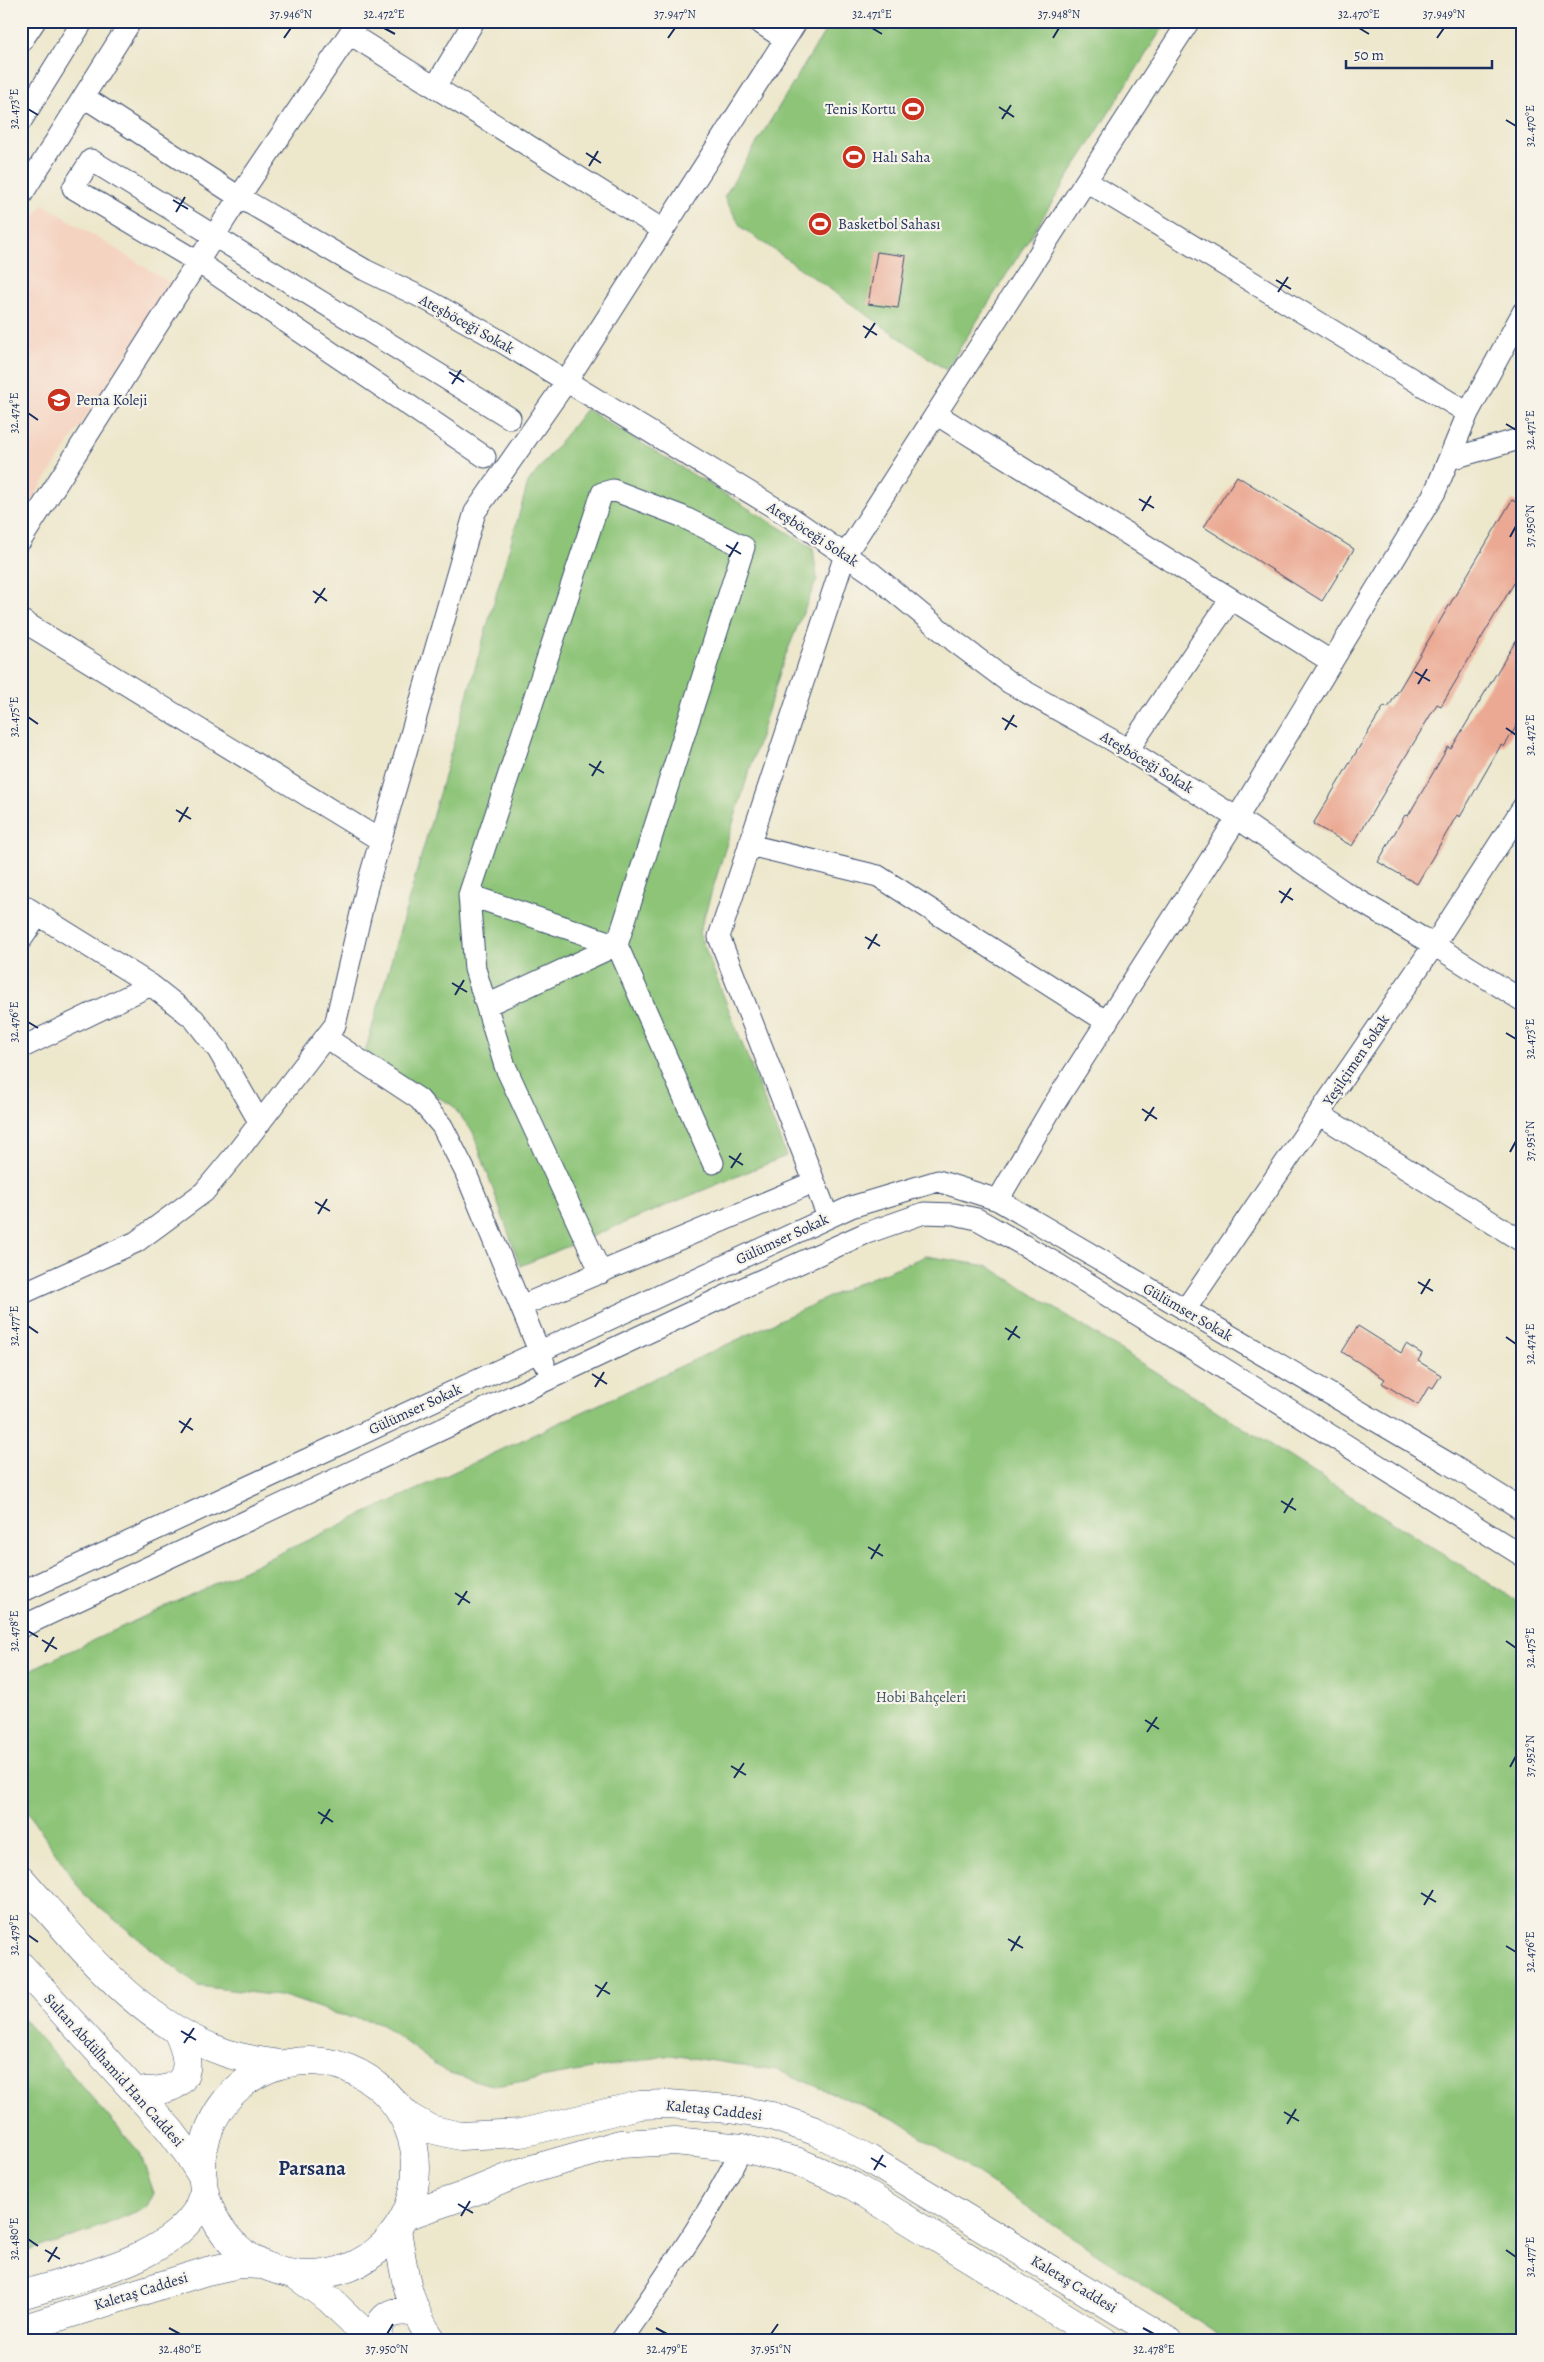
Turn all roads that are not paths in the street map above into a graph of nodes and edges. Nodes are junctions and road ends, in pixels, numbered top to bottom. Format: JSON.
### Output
{"nodes":[{"id":1,"x":34,"y":21,"type":"edge"},
{"id":2,"x":83,"y":21,"type":"edge"},
{"id":3,"x":130,"y":21,"type":"edge"},
{"id":4,"x":474,"y":21,"type":"edge"},
{"id":5,"x":757,"y":21,"type":"edge"},
{"id":6,"x":797,"y":21,"type":"edge"},
{"id":7,"x":1189,"y":21,"type":"edge"},
{"id":8,"x":354,"y":28,"type":"edge"},
{"id":9,"x":785,"y":39,"type":"junction"},
{"id":10,"x":21,"y":42,"type":"edge"},
{"id":11,"x":435,"y":87,"type":"junction"},
{"id":12,"x":84,"y":97,"type":"junction"},
{"id":13,"x":21,"y":121,"type":"edge"},
{"id":14,"x":1086,"y":181,"type":"junction"},
{"id":15,"x":21,"y":196,"type":"edge"},
{"id":16,"x":239,"y":197,"type":"junction"},
{"id":17,"x":663,"y":230,"type":"junction"},
{"id":18,"x":215,"y":235,"type":"junction"},
{"id":19,"x":198,"y":262,"type":"junction"},
{"id":20,"x":1523,"y":312,"type":"edge"},
{"id":21,"x":566,"y":382,"type":"junction"},
{"id":22,"x":1468,"y":413,"type":"junction"},
{"id":23,"x":936,"y":414,"type":"junction"},
{"id":24,"x":510,"y":418,"type":"dead end"},
{"id":25,"x":1523,"y":438,"type":"edge"},
{"id":26,"x":485,"y":457,"type":"dead end"},
{"id":27,"x":1450,"y":459,"type":"junction"},
{"id":28,"x":21,"y":540,"type":"edge"},
{"id":29,"x":845,"y":555,"type":"junction"},
{"id":30,"x":1231,"y":599,"type":"junction"},
{"id":31,"x":21,"y":620,"type":"edge"},
{"id":32,"x":1332,"y":662,"type":"junction"},
{"id":33,"x":1128,"y":750,"type":"junction"},
{"id":34,"x":1523,"y":807,"type":"edge"},
{"id":35,"x":1237,"y":818,"type":"junction"},
{"id":36,"x":380,"y":840,"type":"junction"},
{"id":37,"x":749,"y":845,"type":"junction"},
{"id":38,"x":469,"y":895,"type":"junction"},
{"id":39,"x":30,"y":910,"type":"edge"},
{"id":40,"x":21,"y":940,"type":"edge"},
{"id":41,"x":617,"y":945,"type":"junction"},
{"id":42,"x":1434,"y":945,"type":"junction"},
{"id":43,"x":152,"y":985,"type":"junction"},
{"id":44,"x":1523,"y":1001,"type":"edge"},
{"id":45,"x":486,"y":1005,"type":"junction"},
{"id":46,"x":1107,"y":1022,"type":"junction"},
{"id":47,"x":326,"y":1037,"type":"junction"},
{"id":48,"x":21,"y":1048,"type":"edge"},
{"id":49,"x":1319,"y":1114,"type":"junction"},
{"id":50,"x":260,"y":1123,"type":"junction"},
{"id":51,"x":713,"y":1163,"type":"dead end"},
{"id":52,"x":814,"y":1182,"type":"junction"},
{"id":53,"x":998,"y":1200,"type":"junction"},
{"id":54,"x":828,"y":1217,"type":"junction"},
{"id":55,"x":1523,"y":1242,"type":"edge"},
{"id":56,"x":601,"y":1273,"type":"junction"},
{"id":57,"x":21,"y":1294,"type":"edge"},
{"id":58,"x":521,"y":1306,"type":"junction"},
{"id":59,"x":1185,"y":1310,"type":"junction"},
{"id":60,"x":539,"y":1351,"type":"junction"},
{"id":61,"x":549,"y":1377,"type":"junction"},
{"id":62,"x":1519,"y":1501,"type":"edge"},
{"id":63,"x":1523,"y":1556,"type":"edge"},
{"id":64,"x":21,"y":1592,"type":"edge"},
{"id":65,"x":21,"y":1627,"type":"edge"},
{"id":66,"x":21,"y":1879,"type":"edge"},
{"id":67,"x":21,"y":1966,"type":"edge"},
{"id":68,"x":177,"y":2031,"type":"junction"},
{"id":69,"x":278,"y":2064,"type":"junction"},
{"id":70,"x":134,"y":2090,"type":"junction"},
{"id":71,"x":394,"y":2102,"type":"junction"},
{"id":72,"x":742,"y":2148,"type":"junction"},
{"id":73,"x":204,"y":2185,"type":"junction"},
{"id":74,"x":401,"y":2223,"type":"junction"},
{"id":75,"x":263,"y":2265,"type":"junction"},
{"id":76,"x":294,"y":2274,"type":"junction"},
{"id":77,"x":21,"y":2295,"type":"edge"},
{"id":78,"x":416,"y":2313,"type":"junction"},
{"id":79,"x":21,"y":2328,"type":"edge"},
{"id":80,"x":373,"y":2341,"type":"edge"},
{"id":81,"x":379,"y":2341,"type":"edge"},
{"id":82,"x":433,"y":2341,"type":"edge"},
{"id":83,"x":622,"y":2341,"type":"edge"},
{"id":84,"x":1104,"y":2341,"type":"edge"},
{"id":85,"x":1168,"y":2341,"type":"edge"}],
"edges":[{"from":1,"to":10,"type":"street"},
{"from":2,"to":13,"type":"street"},
{"from":3,"to":12,"type":"street"},
{"from":4,"to":11,"type":"street"},
{"from":5,"to":9,"type":"street"},
{"from":6,"to":9,"type":"street"},
{"from":7,"to":14,"type":"street"},
{"from":8,"to":11,"type":"street"},
{"from":8,"to":16,"type":"street"},
{"from":9,"to":17,"type":"street"},
{"from":11,"to":17,"type":"street"},
{"from":12,"to":15,"type":"street"},
{"from":12,"to":16,"type":"street","name":"Ateşböceği Sokak"},
{"from":14,"to":22,"type":"street"},
{"from":14,"to":23,"type":"street"},
{"from":16,"to":18,"type":"street"},
{"from":16,"to":21,"type":"street","name":"Ateşböceği Sokak"},
{"from":17,"to":21,"type":"street"},
{"from":18,"to":19,"type":"street"},
{"from":18,"to":19,"type":"street"},
{"from":18,"to":24,"type":"street"},
{"from":19,"to":26,"type":"street"},
{"from":19,"to":28,"type":"street"},
{"from":20,"to":22,"type":"street"},
{"from":21,"to":29,"type":"street","name":"Ateşböceği Sokak"},
{"from":21,"to":36,"type":"street"},
{"from":22,"to":27,"type":"street"},
{"from":23,"to":29,"type":"street"},
{"from":23,"to":30,"type":"street"},
{"from":25,"to":27,"type":"street"},
{"from":27,"to":32,"type":"street"},
{"from":29,"to":33,"type":"street","name":"Ateşböceği Sokak"},
{"from":29,"to":37,"type":"street"},
{"from":30,"to":32,"type":"street"},
{"from":30,"to":33,"type":"street"},
{"from":31,"to":36,"type":"street"},
{"from":32,"to":35,"type":"street"},
{"from":33,"to":35,"type":"street","name":"Ateşböceği Sokak"},
{"from":34,"to":42,"type":"street","name":"Yeşilçimen Sokak"},
{"from":35,"to":42,"type":"street","name":"Ateşböceği Sokak"},
{"from":35,"to":46,"type":"street"},
{"from":36,"to":47,"type":"street"},
{"from":37,"to":46,"type":"street"},
{"from":37,"to":52,"type":"street"},
{"from":38,"to":41,"type":"street"},
{"from":38,"to":41,"type":"street"},
{"from":38,"to":45,"type":"street"},
{"from":39,"to":40,"type":"street"},
{"from":39,"to":43,"type":"street"},
{"from":41,"to":45,"type":"street"},
{"from":41,"to":51,"type":"street"},
{"from":42,"to":44,"type":"street","name":"Ateşböceği Sokak"},
{"from":42,"to":49,"type":"street","name":"Yeşilçimen Sokak"},
{"from":43,"to":48,"type":"street"},
{"from":43,"to":50,"type":"street"},
{"from":45,"to":56,"type":"street"},
{"from":46,"to":53,"type":"street"},
{"from":47,"to":50,"type":"street"},
{"from":47,"to":58,"type":"street"},
{"from":49,"to":55,"type":"street"},
{"from":49,"to":59,"type":"street","name":"Yeşilçimen Sokak"},
{"from":50,"to":57,"type":"street"},
{"from":52,"to":54,"type":"street"},
{"from":52,"to":56,"type":"street"},
{"from":53,"to":54,"type":"street","name":"Gülümser Sokak"},
{"from":53,"to":59,"type":"street","name":"Gülümser Sokak"},
{"from":54,"to":60,"type":"street","name":"Gülümser Sokak"},
{"from":56,"to":58,"type":"street"},
{"from":58,"to":60,"type":"street"},
{"from":59,"to":62,"type":"street","name":"Gülümser Sokak"},
{"from":60,"to":61,"type":"street"},
{"from":60,"to":64,"type":"street","name":"Gülümser Sokak"},
{"from":61,"to":63,"type":"street"},
{"from":61,"to":65,"type":"street"},
{"from":66,"to":68,"type":"main road"},
{"from":67,"to":70,"type":"main road","name":"Sultan Abdülhamid Han Caddesi"},
{"from":68,"to":69,"type":"main road"},
{"from":68,"to":70,"type":"main road"},
{"from":69,"to":71,"type":"main road","name":"Kaletaş Caddesi"},
{"from":69,"to":73,"type":"main road"},
{"from":70,"to":73,"type":"main road","name":"Sultan Abdülhamid Han Caddesi"},
{"from":71,"to":74,"type":"main road"},
{"from":71,"to":85,"type":"main road","name":"Kaletaş Caddesi"},
{"from":72,"to":74,"type":"main road"},
{"from":72,"to":83,"type":"street"},
{"from":72,"to":84,"type":"main road"},
{"from":73,"to":75,"type":"main road"},
{"from":73,"to":77,"type":"main road"},
{"from":74,"to":76,"type":"main road"},
{"from":74,"to":78,"type":"main road"},
{"from":75,"to":76,"type":"main road"},
{"from":75,"to":79,"type":"main road","name":"Kaletaş Caddesi"},
{"from":76,"to":80,"type":"main road"},
{"from":78,"to":81,"type":"main road"},
{"from":78,"to":82,"type":"main road"}]}
